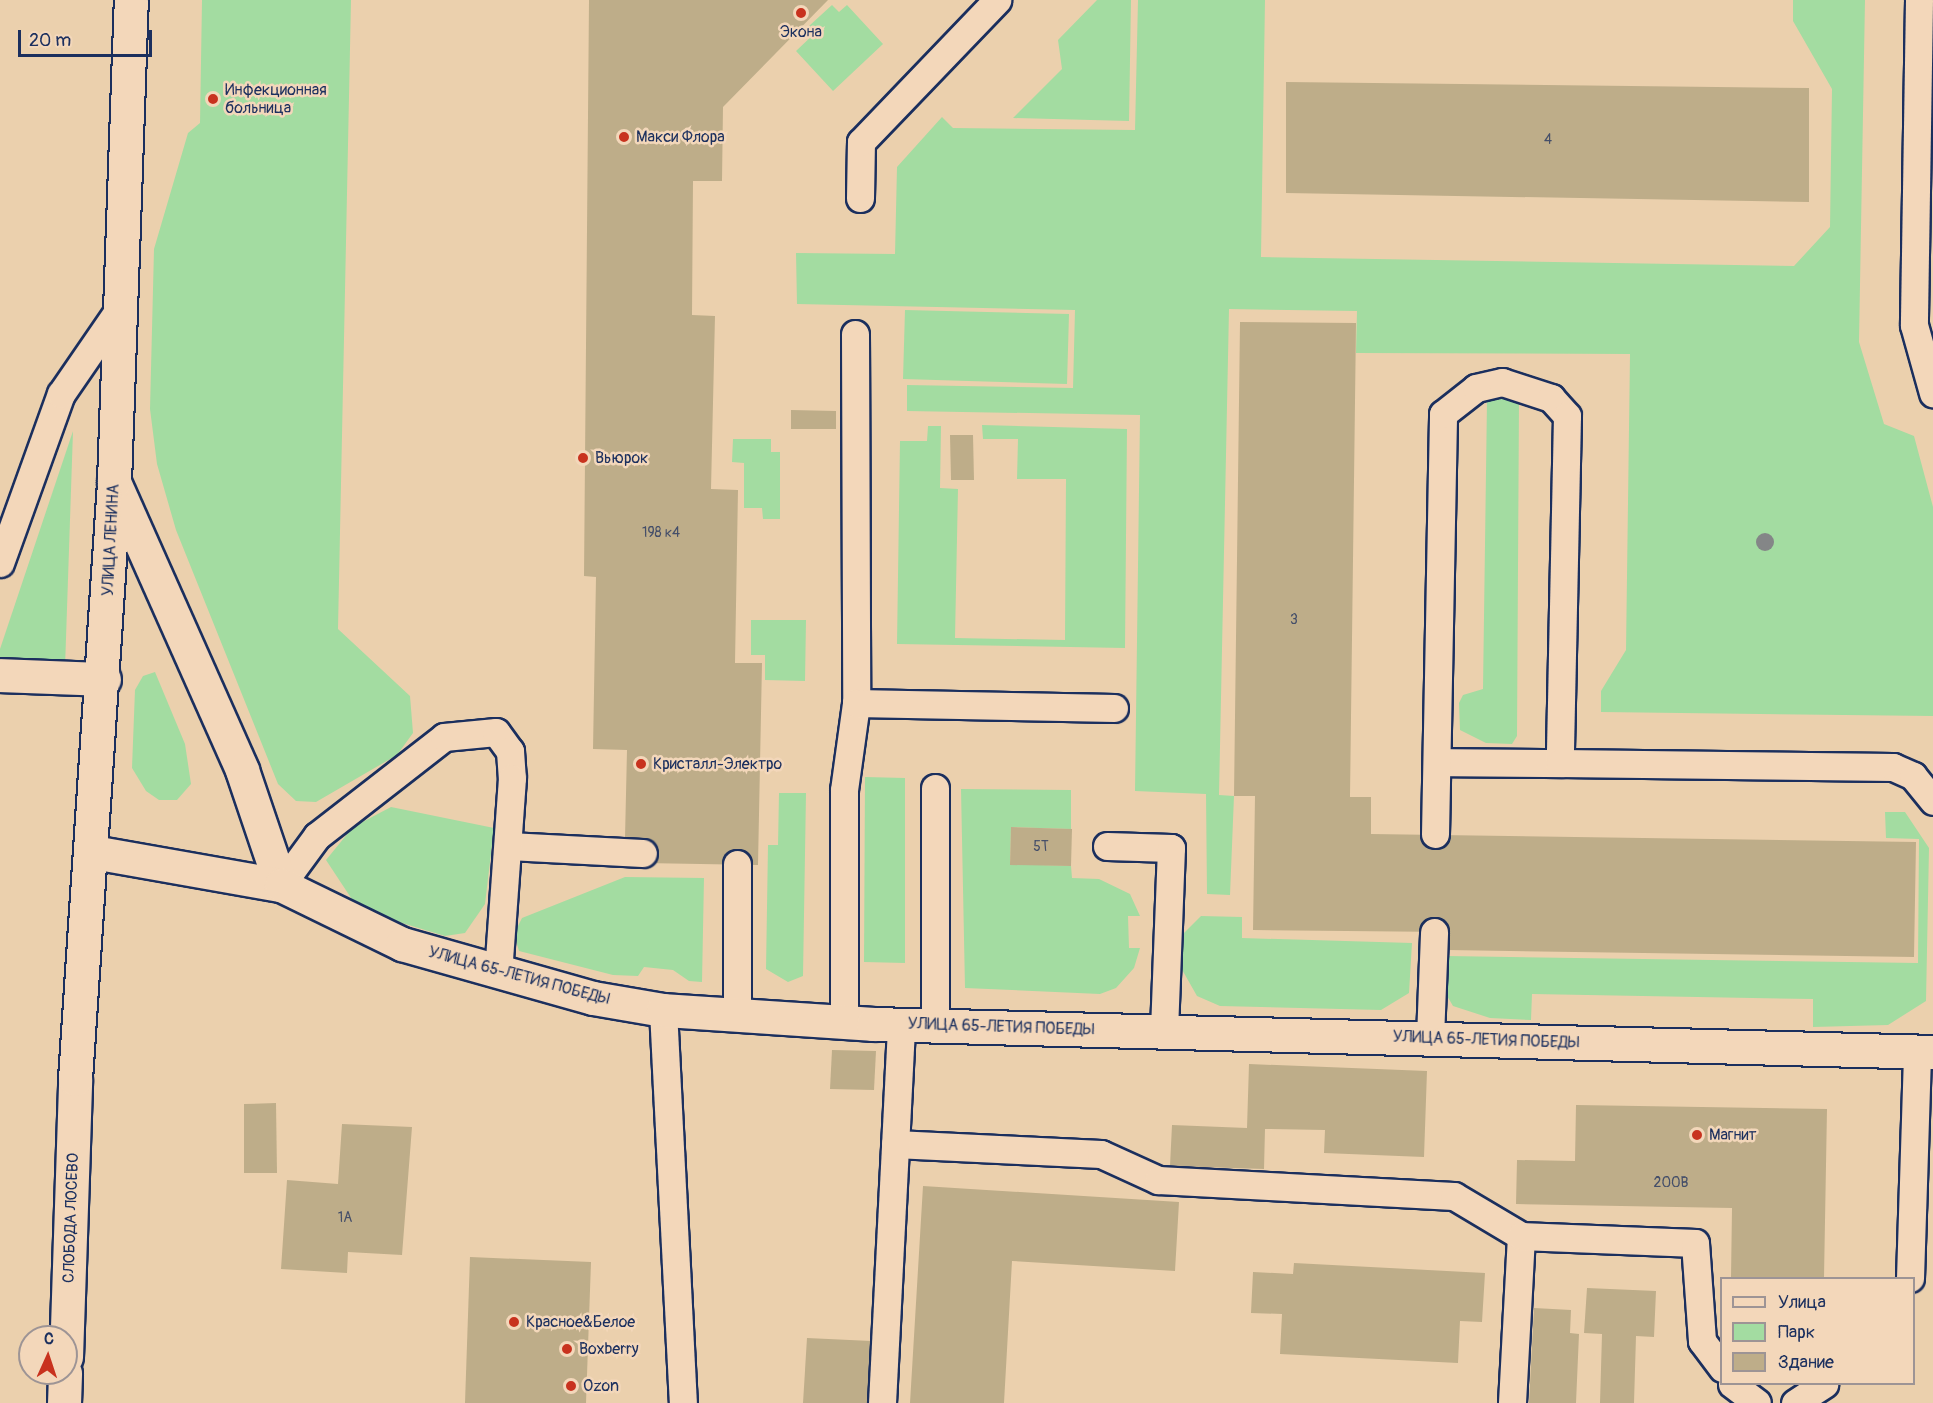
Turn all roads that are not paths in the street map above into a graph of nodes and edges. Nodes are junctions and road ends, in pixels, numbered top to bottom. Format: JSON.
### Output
{"nodes":[{"id":1,"x":131,"y":0,"type":"edge"},
{"id":2,"x":997,"y":0,"type":"edge"},
{"id":3,"x":1919,"y":0,"type":"edge"},
{"id":4,"x":860,"y":198,"type":"dead end"},
{"id":5,"x":120,"y":308,"type":"junction"},
{"id":6,"x":855,"y":334,"type":"dead end"},
{"id":7,"x":1933,"y":393,"type":"edge"},
{"id":8,"x":114,"y":482,"type":"junction"},
{"id":9,"x":0,"y":563,"type":"edge"},
{"id":10,"x":0,"y":675,"type":"edge"},
{"id":11,"x":104,"y":679,"type":"junction"},
{"id":12,"x":856,"y":703,"type":"junction"},
{"id":13,"x":1114,"y":708,"type":"dead end"},
{"id":14,"x":1437,"y":762,"type":"junction"},
{"id":15,"x":1560,"y":763,"type":"junction"},
{"id":16,"x":935,"y":788,"type":"dead end"},
{"id":17,"x":1933,"y":801,"type":"edge"},
{"id":18,"x":1435,"y":834,"type":"dead end"},
{"id":19,"x":508,"y":846,"type":"junction"},
{"id":20,"x":1107,"y":846,"type":"dead end"},
{"id":21,"x":93,"y":852,"type":"junction"},
{"id":22,"x":643,"y":853,"type":"dead end"},
{"id":23,"x":736,"y":864,"type":"dead end"},
{"id":24,"x":281,"y":885,"type":"junction"},
{"id":25,"x":1434,"y":932,"type":"dead end"},
{"id":26,"x":498,"y":972,"type":"junction"},
{"id":27,"x":663,"y":1010,"type":"junction"},
{"id":28,"x":736,"y":1015,"type":"junction"},
{"id":29,"x":844,"y":1022,"type":"junction"},
{"id":30,"x":901,"y":1024,"type":"junction"},
{"id":31,"x":935,"y":1025,"type":"junction"},
{"id":32,"x":1164,"y":1031,"type":"junction"},
{"id":33,"x":1430,"y":1038,"type":"junction"},
{"id":34,"x":1925,"y":1052,"type":"edge"},
{"id":35,"x":75,"y":1079,"type":"joint"},
{"id":36,"x":895,"y":1144,"type":"junction"},
{"id":37,"x":1521,"y":1236,"type":"junction"},
{"id":38,"x":1910,"y":1277,"type":"edge"},
{"id":39,"x":67,"y":1325,"type":"edge"},
{"id":40,"x":1720,"y":1365,"type":"edge"},
{"id":41,"x":65,"y":1385,"type":"edge"},
{"id":42,"x":1734,"y":1385,"type":"edge"},
{"id":43,"x":1821,"y":1385,"type":"edge"},
{"id":44,"x":64,"y":1403,"type":"edge"},
{"id":45,"x":683,"y":1403,"type":"edge"},
{"id":46,"x":882,"y":1403,"type":"edge"},
{"id":47,"x":1512,"y":1403,"type":"edge"},
{"id":48,"x":1757,"y":1403,"type":"edge"},
{"id":49,"x":1795,"y":1403,"type":"edge"}],
"edges":[{"from":1,"to":5,"type":"street","name":"УЛИЦА ЛЕНИНА"},
{"from":2,"to":4,"type":"lane"},
{"from":3,"to":7,"type":"lane"},
{"from":5,"to":8,"type":"street","name":"УЛИЦА ЛЕНИНА"},
{"from":5,"to":9,"type":"lane"},
{"from":6,"to":12,"type":"lane"},
{"from":8,"to":11,"type":"street","name":"УЛИЦА ЛЕНИНА"},
{"from":8,"to":24,"type":"street"},
{"from":10,"to":11,"type":"street"},
{"from":11,"to":21,"type":"street","name":"УЛИЦА ЛЕНИНА"},
{"from":12,"to":13,"type":"lane"},
{"from":12,"to":29,"type":"lane"},
{"from":14,"to":15,"type":"lane"},
{"from":14,"to":15,"type":"lane"},
{"from":14,"to":18,"type":"lane"},
{"from":15,"to":17,"type":"lane"},
{"from":16,"to":31,"type":"lane"},
{"from":19,"to":22,"type":"lane"},
{"from":19,"to":24,"type":"lane"},
{"from":19,"to":26,"type":"lane"},
{"from":20,"to":32,"type":"lane"},
{"from":21,"to":24,"type":"street","name":"УЛИЦА 65-ЛЕТИЯ ПОБЕДЫ"},
{"from":21,"to":35,"type":"street","name":"УЛИЦА ЛЕНИНА"},
{"from":23,"to":28,"type":"lane"},
{"from":24,"to":26,"type":"street","name":"УЛИЦА 65-ЛЕТИЯ ПОБЕДЫ"},
{"from":25,"to":33,"type":"lane"},
{"from":26,"to":27,"type":"street","name":"УЛИЦА 65-ЛЕТИЯ ПОБЕДЫ"},
{"from":27,"to":28,"type":"street","name":"УЛИЦА 65-ЛЕТИЯ ПОБЕДЫ"},
{"from":27,"to":45,"type":"lane"},
{"from":28,"to":29,"type":"street","name":"УЛИЦА 65-ЛЕТИЯ ПОБЕДЫ"},
{"from":29,"to":30,"type":"street","name":"УЛИЦА 65-ЛЕТИЯ ПОБЕДЫ"},
{"from":30,"to":31,"type":"street","name":"УЛИЦА 65-ЛЕТИЯ ПОБЕДЫ"},
{"from":30,"to":36,"type":"lane"},
{"from":31,"to":32,"type":"street","name":"УЛИЦА 65-ЛЕТИЯ ПОБЕДЫ"},
{"from":32,"to":33,"type":"street","name":"УЛИЦА 65-ЛЕТИЯ ПОБЕДЫ"},
{"from":33,"to":34,"type":"street","name":"УЛИЦА 65-ЛЕТИЯ ПОБЕДЫ"},
{"from":34,"to":38,"type":"lane"},
{"from":35,"to":39,"type":"street","name":"СЛОБОДА ЛОСЕВО"},
{"from":36,"to":37,"type":"lane"},
{"from":36,"to":46,"type":"lane"},
{"from":37,"to":40,"type":"lane"},
{"from":37,"to":47,"type":"lane"},
{"from":41,"to":44,"type":"street"},
{"from":42,"to":48,"type":"lane"},
{"from":43,"to":49,"type":"lane"}]}
